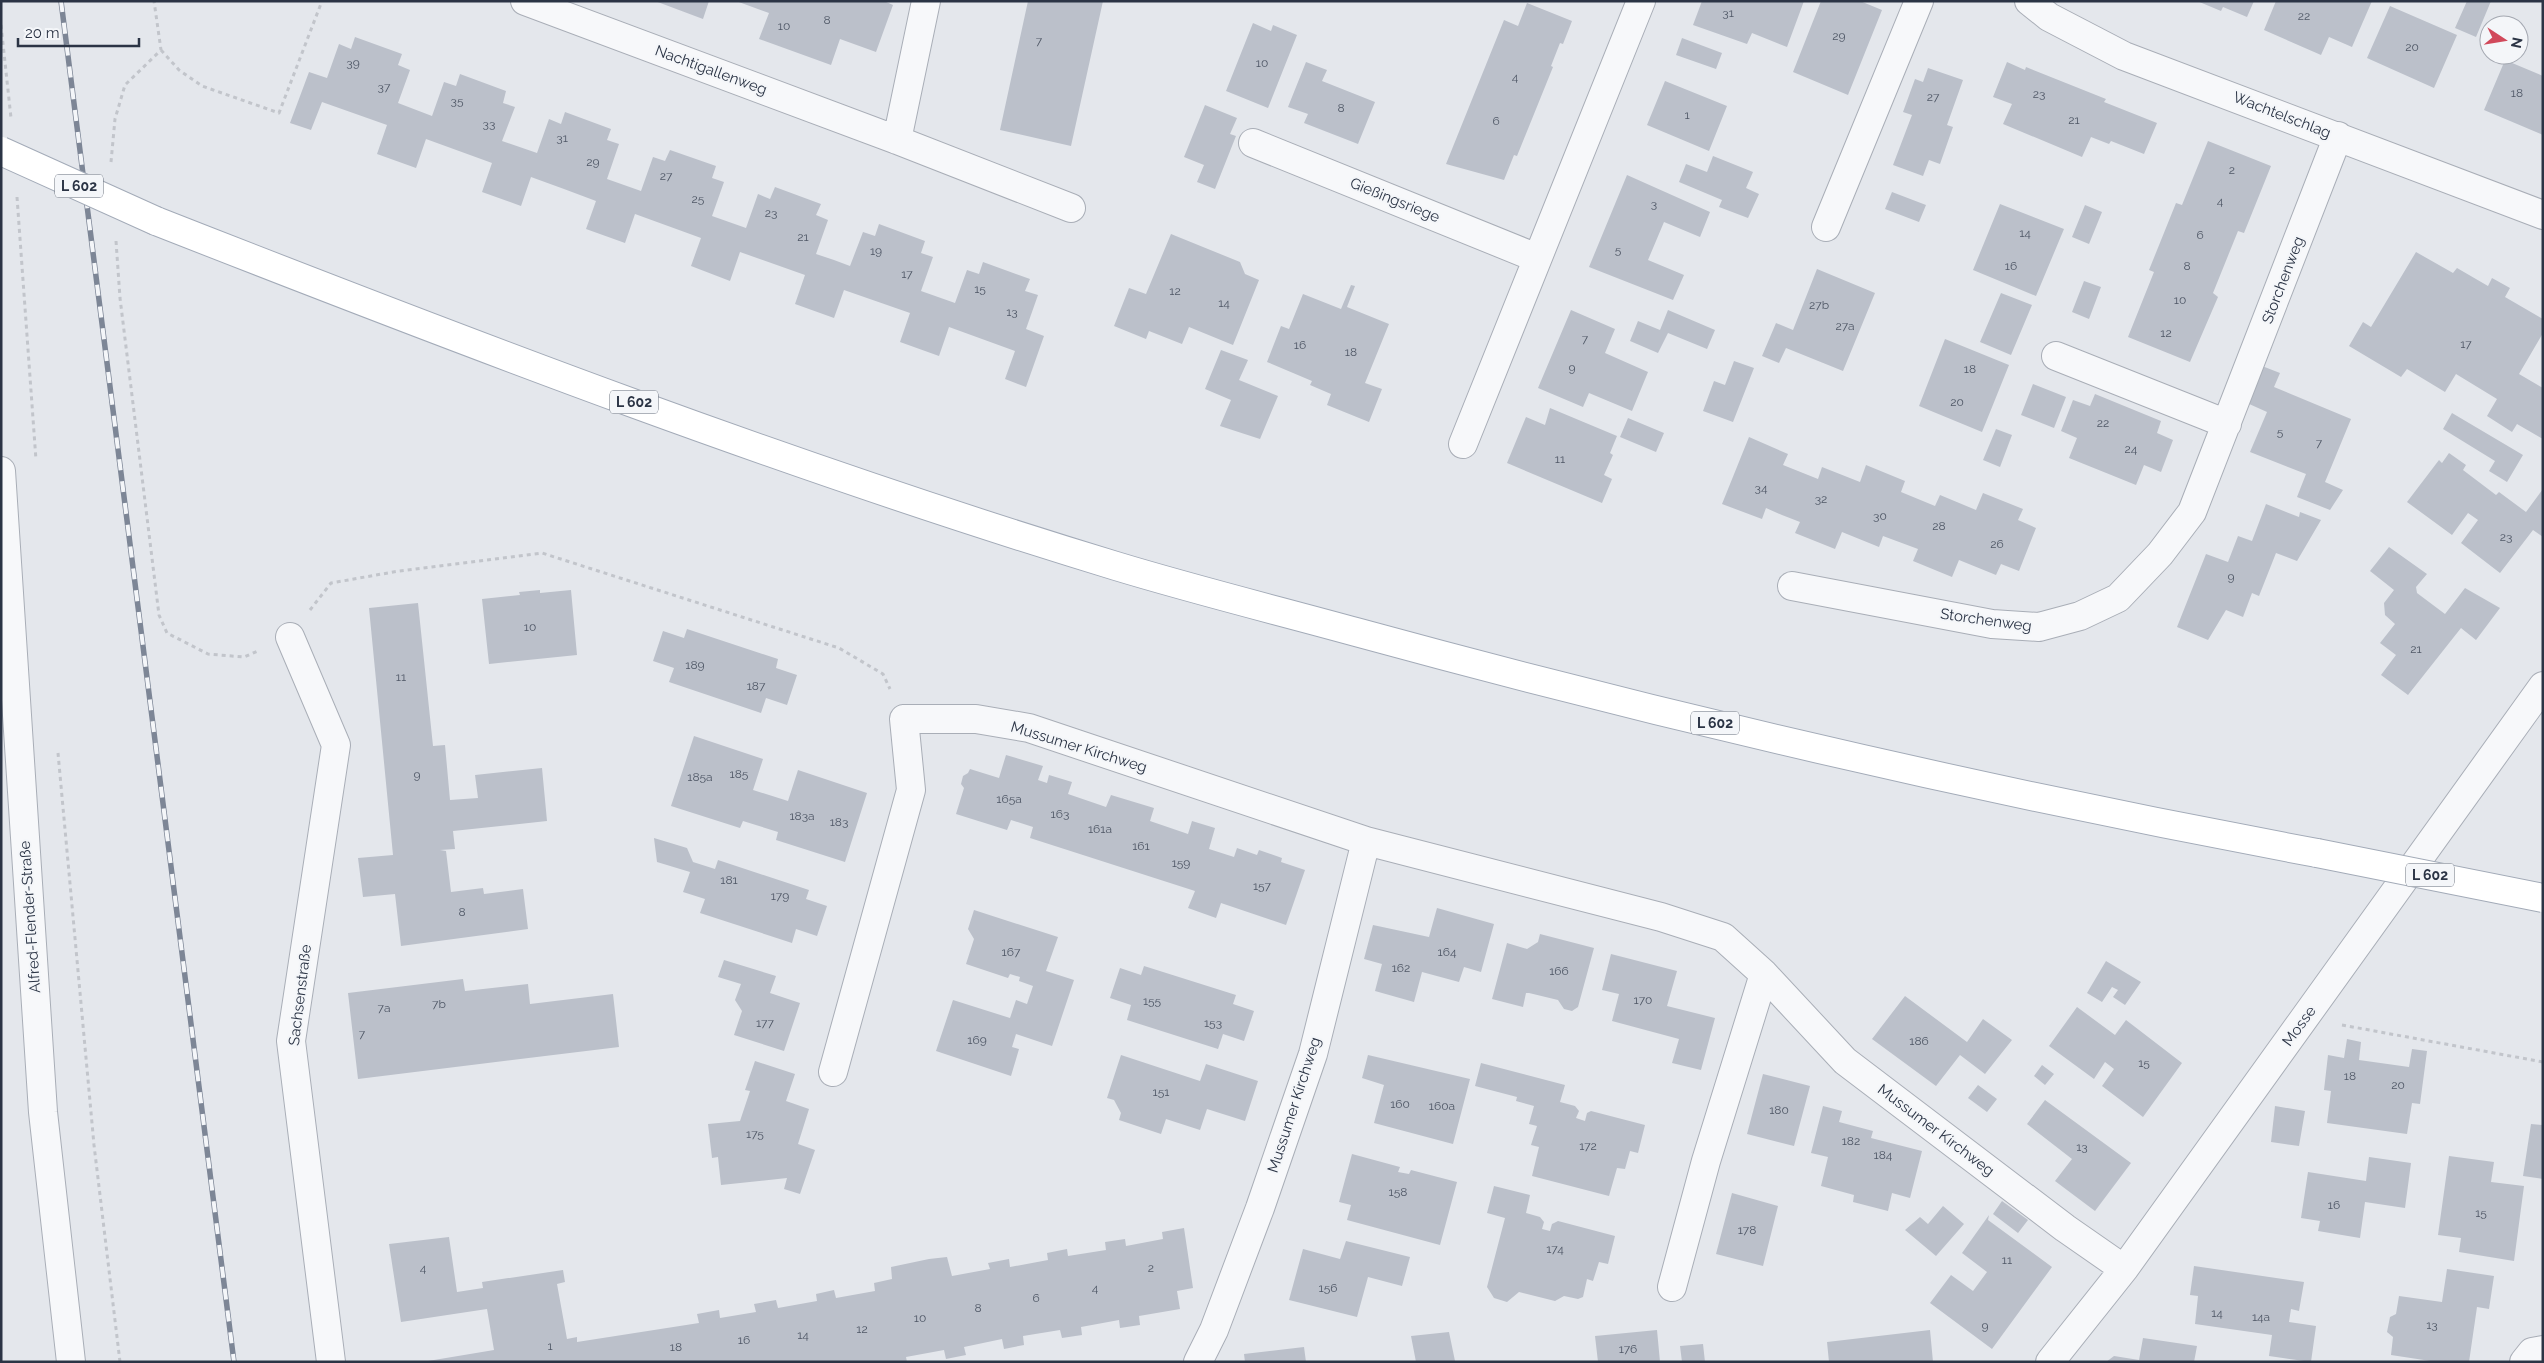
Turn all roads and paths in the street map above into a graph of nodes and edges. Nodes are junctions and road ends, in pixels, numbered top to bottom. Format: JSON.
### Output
{"nodes":[{"id":1,"x":154,"y":1,"type":"edge"},
{"id":2,"x":322,"y":1,"type":"edge"},
{"id":3,"x":525,"y":1,"type":"edge"},
{"id":4,"x":926,"y":1,"type":"edge"},
{"id":5,"x":1641,"y":1,"type":"edge"},
{"id":6,"x":1919,"y":1,"type":"edge"},
{"id":7,"x":2029,"y":1,"type":"edge"},
{"id":8,"x":1,"y":25,"type":"edge"},
{"id":9,"x":161,"y":50,"type":"junction"},
{"id":10,"x":12,"y":126,"type":"dead end"},
{"id":11,"x":2338,"y":136,"type":"junction"},
{"id":12,"x":897,"y":140,"type":"junction"},
{"id":13,"x":1252,"y":143,"type":"dead end"},
{"id":14,"x":1,"y":151,"type":"edge"},
{"id":15,"x":112,"y":171,"type":"dead end"},
{"id":16,"x":17,"y":195,"type":"dead end"},
{"id":17,"x":1071,"y":208,"type":"dead end"},
{"id":18,"x":2543,"y":215,"type":"edge"},
{"id":19,"x":1826,"y":227,"type":"dead end"},
{"id":20,"x":116,"y":240,"type":"dead end"},
{"id":21,"x":1537,"y":258,"type":"junction"},
{"id":22,"x":2056,"y":356,"type":"dead end"},
{"id":23,"x":2228,"y":424,"type":"junction"},
{"id":24,"x":1463,"y":444,"type":"dead end"},
{"id":25,"x":36,"y":461,"type":"dead end"},
{"id":26,"x":1,"y":472,"type":"edge"},
{"id":27,"x":1792,"y":586,"type":"dead end"},
{"id":28,"x":290,"y":637,"type":"junction"},
{"id":29,"x":2543,"y":686,"type":"edge"},
{"id":30,"x":904,"y":719,"type":"junction"},
{"id":31,"x":57,"y":748,"type":"dead end"},
{"id":32,"x":1366,"y":841,"type":"junction"},
{"id":33,"x":2543,"y":898,"type":"edge"},
{"id":34,"x":1764,"y":974,"type":"junction"},
{"id":35,"x":2305,"y":1018,"type":"junction"},
{"id":36,"x":2543,"y":1062,"type":"edge"},
{"id":37,"x":832,"y":1072,"type":"dead end"},
{"id":38,"x":2124,"y":1269,"type":"junction"},
{"id":39,"x":1672,"y":1287,"type":"dead end"},
{"id":40,"x":2543,"y":1350,"type":"edge"},
{"id":41,"x":71,"y":1362,"type":"edge"},
{"id":42,"x":120,"y":1362,"type":"edge"},
{"id":43,"x":331,"y":1362,"type":"edge"},
{"id":44,"x":1198,"y":1362,"type":"edge"},
{"id":45,"x":2050,"y":1362,"type":"edge"},
{"id":46,"x":2524,"y":1362,"type":"edge"}],
"edges":[{"from":1,"to":9,"type":"path"},
{"from":2,"to":9,"type":"path"},
{"from":3,"to":12,"type":"street","name":"Nachtigallenweg"},
{"from":4,"to":12,"type":"street"},
{"from":5,"to":21,"type":"street"},
{"from":6,"to":19,"type":"street"},
{"from":7,"to":11,"type":"street","name":"Wachtelschlag"},
{"from":8,"to":10,"type":"path"},
{"from":9,"to":15,"type":"path"},
{"from":11,"to":18,"type":"street","name":"Wachtelschlag"},
{"from":11,"to":23,"type":"street","name":"Storchenweg"},
{"from":12,"to":17,"type":"street","name":"Nachtigallenweg"},
{"from":13,"to":21,"type":"street","name":"Gießingsriege"},
{"from":14,"to":33,"type":"main road","number":"L 602","bridge":true},
{"from":16,"to":25,"type":"path"},
{"from":20,"to":28,"type":"path"},
{"from":21,"to":24,"type":"street"},
{"from":22,"to":23,"type":"street"},
{"from":23,"to":27,"type":"street","name":"Storchenweg"},
{"from":26,"to":41,"type":"street","name":"Alfred-Flender-Straße"},
{"from":28,"to":30,"type":"path"},
{"from":28,"to":43,"type":"street","name":"Sachsenstraße"},
{"from":29,"to":35,"type":"street","name":"Mosse"},
{"from":30,"to":32,"type":"street","name":"Mussumer Kirchweg"},
{"from":30,"to":37,"type":"street"},
{"from":31,"to":42,"type":"path"},
{"from":32,"to":34,"type":"street","name":"Mussumer Kirchweg"},
{"from":32,"to":44,"type":"street","name":"Mussumer Kirchweg"},
{"from":34,"to":38,"type":"street","name":"Mussumer Kirchweg"},
{"from":34,"to":39,"type":"street"},
{"from":35,"to":36,"type":"path"},
{"from":35,"to":38,"type":"street","name":"Mosse"},
{"from":38,"to":45,"type":"street","name":"Mosse"},
{"from":40,"to":46,"type":"street"}]}
